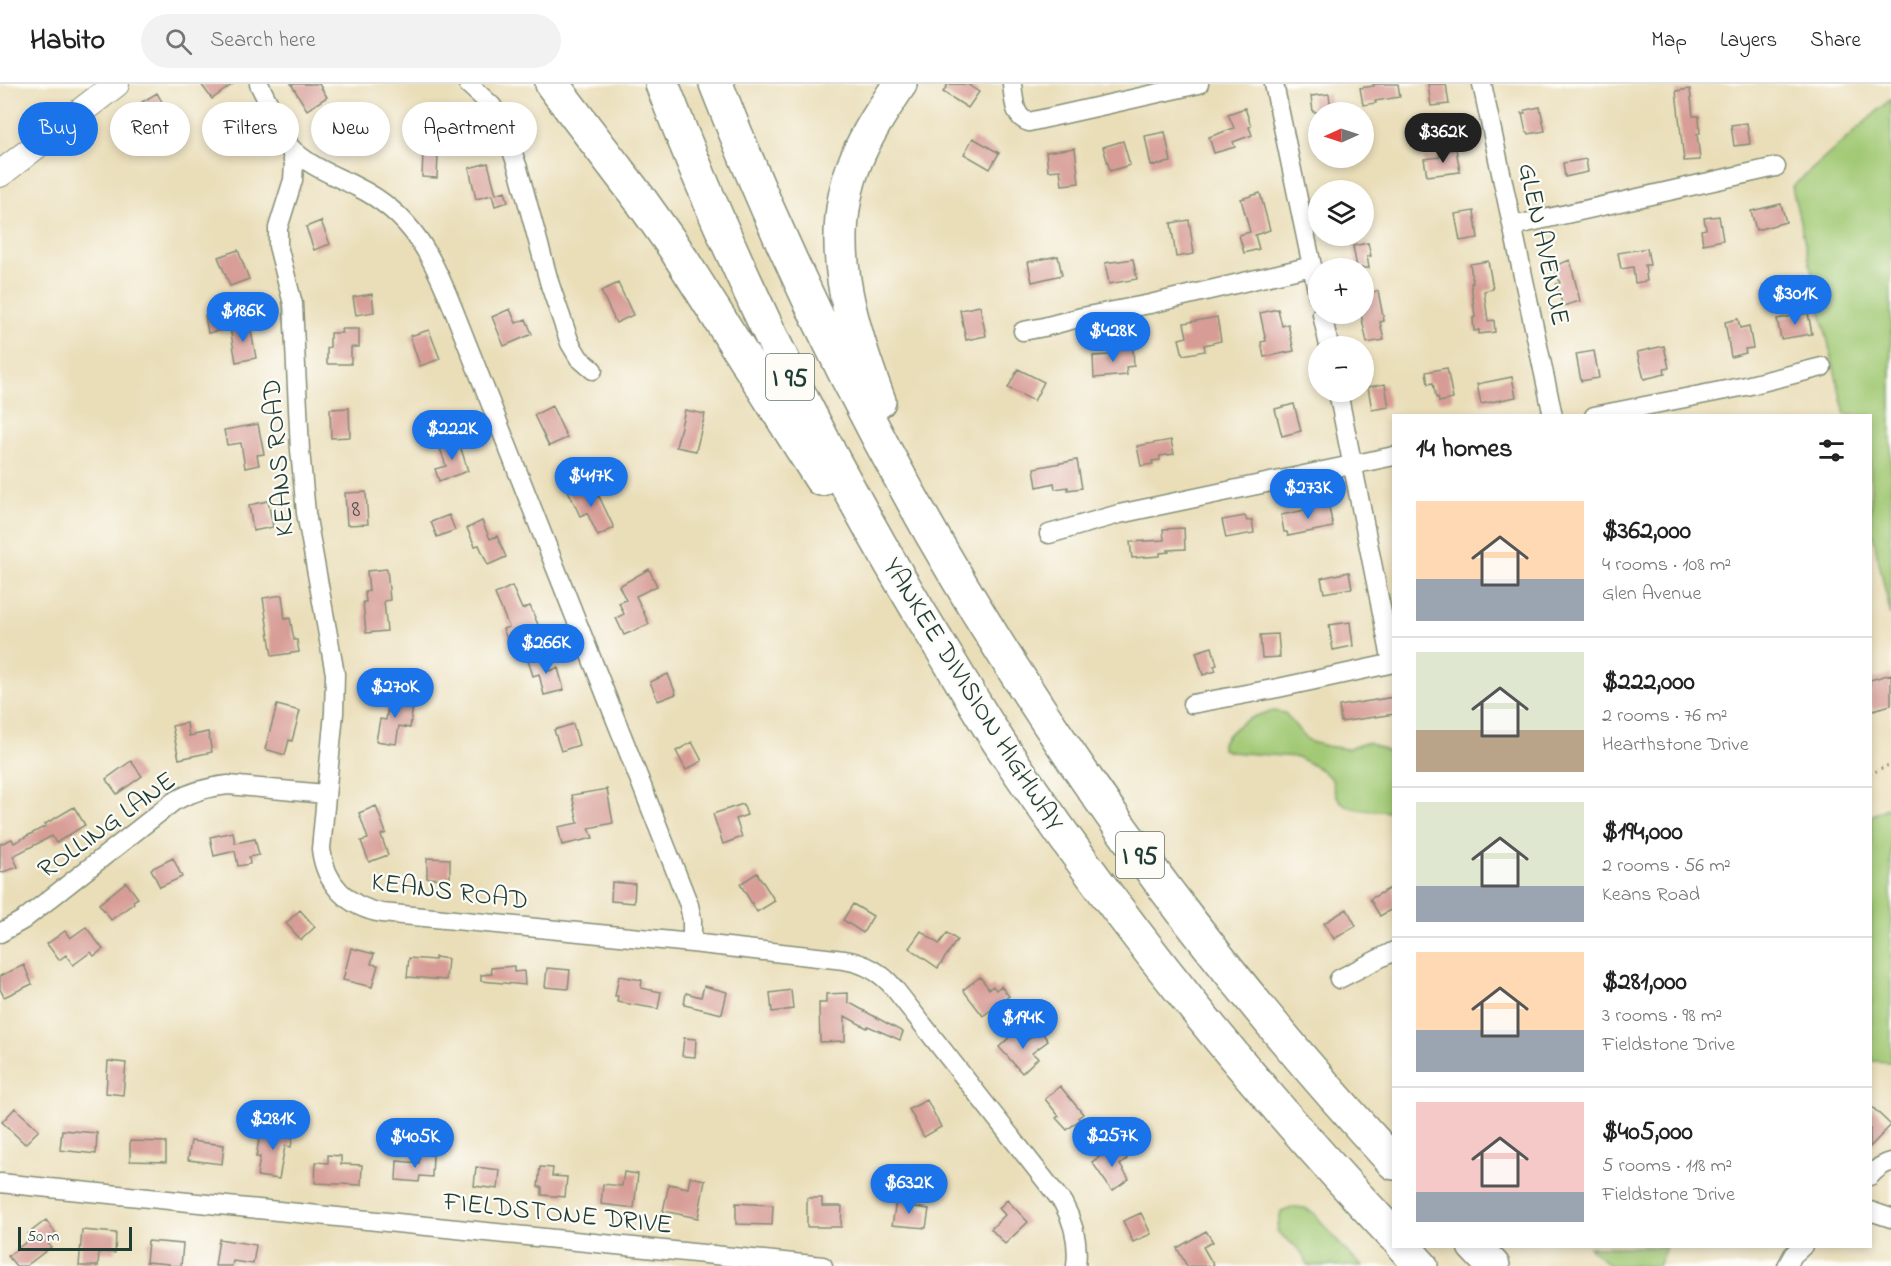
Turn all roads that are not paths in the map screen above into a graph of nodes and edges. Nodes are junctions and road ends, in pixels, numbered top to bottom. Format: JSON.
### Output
{"nodes":[{"id":1,"x":116,"y":84,"type":"edge"},
{"id":2,"x":259,"y":84,"type":"edge"},
{"id":3,"x":468,"y":84,"type":"edge"},
{"id":4,"x":552,"y":84,"type":"edge"},
{"id":5,"x":662,"y":84,"type":"edge"},
{"id":6,"x":716,"y":84,"type":"edge"},
{"id":7,"x":900,"y":84,"type":"edge"},
{"id":8,"x":1012,"y":84,"type":"edge"},
{"id":9,"x":1199,"y":84,"type":"edge"},
{"id":10,"x":1274,"y":84,"type":"edge"},
{"id":11,"x":1482,"y":84,"type":"edge"},
{"id":12,"x":268,"y":102,"type":"edge"},
{"id":13,"x":299,"y":155,"type":"edge"},
{"id":14,"x":292,"y":156,"type":"edge"},
{"id":15,"x":1776,"y":167,"type":"dead end"},
{"id":16,"x":0,"y":174,"type":"edge"},
{"id":17,"x":1513,"y":226,"type":"junction"},
{"id":18,"x":1310,"y":258,"type":"edge"},
{"id":19,"x":1308,"y":267,"type":"edge"},
{"id":20,"x":1023,"y":331,"type":"dead end"},
{"id":21,"x":1822,"y":367,"type":"dead end"},
{"id":22,"x":593,"y":370,"type":"dead end"},
{"id":23,"x":1340,"y":402,"type":"edge"},
{"id":24,"x":1553,"y":414,"type":"edge"},
{"id":25,"x":1604,"y":414,"type":"edge"},
{"id":26,"x":1392,"y":456,"type":"edge"},
{"id":27,"x":1352,"y":464,"type":"junction"},
{"id":28,"x":924,"y":521,"type":"junction"},
{"id":29,"x":1049,"y":534,"type":"dead end"},
{"id":30,"x":946,"y":656,"type":"junction"},
{"id":31,"x":1392,"y":658,"type":"edge"},
{"id":32,"x":1392,"y":663,"type":"edge"},
{"id":33,"x":1192,"y":704,"type":"dead end"},
{"id":34,"x":325,"y":794,"type":"junction"},
{"id":35,"x":0,"y":933,"type":"edge"},
{"id":36,"x":692,"y":943,"type":"junction"},
{"id":37,"x":1392,"y":952,"type":"edge"},
{"id":38,"x":1339,"y":978,"type":"dead end"},
{"id":39,"x":1392,"y":1161,"type":"edge"},
{"id":40,"x":1891,"y":1162,"type":"edge"},
{"id":41,"x":1872,"y":1174,"type":"edge"},
{"id":42,"x":0,"y":1183,"type":"edge"},
{"id":43,"x":1872,"y":1212,"type":"edge"},
{"id":44,"x":1891,"y":1218,"type":"edge"},
{"id":45,"x":1392,"y":1234,"type":"edge"},
{"id":46,"x":1405,"y":1248,"type":"edge"},
{"id":47,"x":1476,"y":1248,"type":"edge"},
{"id":48,"x":1801,"y":1248,"type":"edge"},
{"id":49,"x":823,"y":1266,"type":"edge"},
{"id":50,"x":1076,"y":1266,"type":"edge"},
{"id":51,"x":1421,"y":1266,"type":"edge"},
{"id":52,"x":1493,"y":1266,"type":"edge"},
{"id":53,"x":1786,"y":1266,"type":"edge"}],
"edges":[{"from":1,"to":16,"type":"main road"},
{"from":2,"to":12,"type":"street","name":"KEANS ROAD"},
{"from":3,"to":22,"type":"street"},
{"from":4,"to":30,"type":"highway"},
{"from":5,"to":30,"type":"highway","name":"YANKEE DIVISION HIGHWAY","number":"I 95"},
{"from":6,"to":28,"type":"highway","name":"YANKEE DIVISION HIGHWAY","number":"I 95"},
{"from":7,"to":28,"type":"highway"},
{"from":8,"to":9,"type":"street"},
{"from":10,"to":18,"type":"street"},
{"from":11,"to":17,"type":"street","name":"GLEN AVENUE"},
{"from":13,"to":36,"type":"street"},
{"from":14,"to":34,"type":"street","name":"KEANS ROAD"},
{"from":15,"to":17,"type":"street"},
{"from":17,"to":24,"type":"street","name":"GLEN AVENUE"},
{"from":19,"to":20,"type":"street"},
{"from":21,"to":25,"type":"street"},
{"from":23,"to":27,"type":"street"},
{"from":26,"to":27,"type":"street"},
{"from":27,"to":29,"type":"street"},
{"from":27,"to":31,"type":"street"},
{"from":28,"to":39,"type":"highway","name":"YANKEE DIVISION HIGHWAY","number":"I 95"},
{"from":30,"to":45,"type":"highway","name":"YANKEE DIVISION HIGHWAY","number":"I 95"},
{"from":32,"to":33,"type":"street"},
{"from":34,"to":35,"type":"street","name":"ROLLING LANE"},
{"from":34,"to":36,"type":"street","name":"KEANS ROAD"},
{"from":36,"to":50,"type":"street","name":"KEANS ROAD"},
{"from":37,"to":38,"type":"street"},
{"from":40,"to":41,"type":"street"},
{"from":42,"to":49,"type":"street","name":"FIELDSTONE DRIVE"},
{"from":43,"to":44,"type":"street"},
{"from":46,"to":51,"type":"highway"},
{"from":47,"to":52,"type":"highway"},
{"from":48,"to":53,"type":"street"}]}
